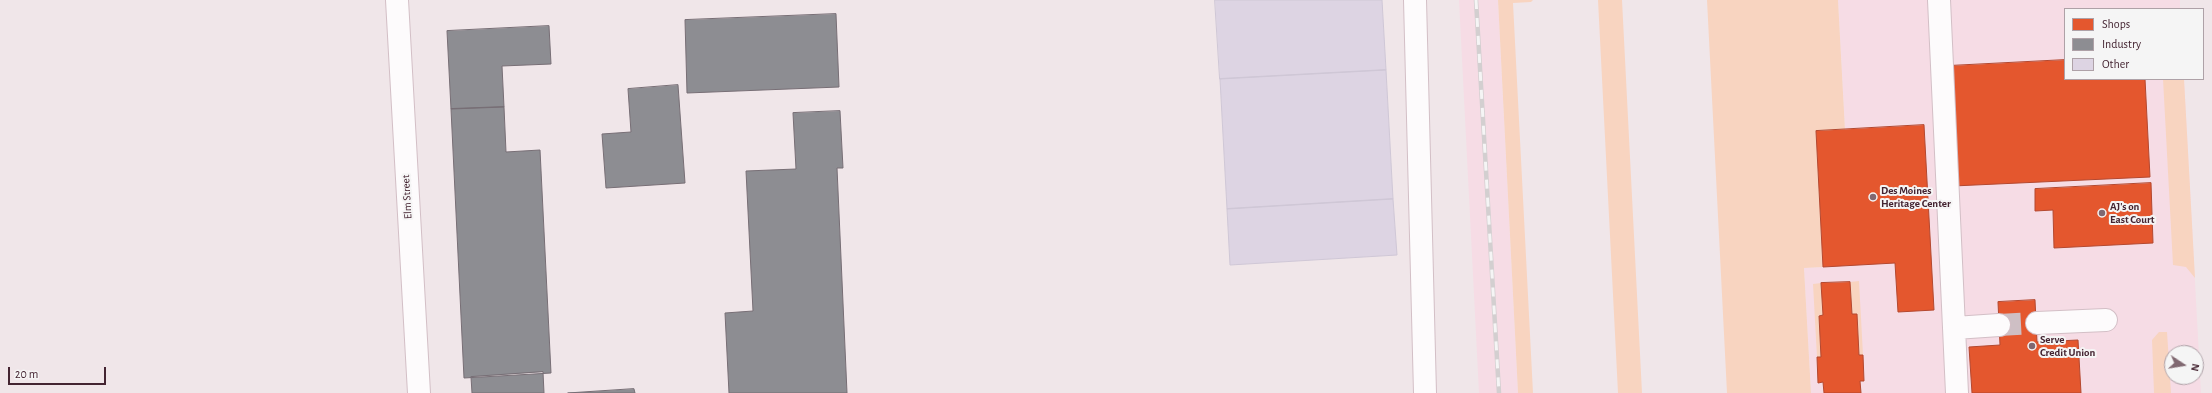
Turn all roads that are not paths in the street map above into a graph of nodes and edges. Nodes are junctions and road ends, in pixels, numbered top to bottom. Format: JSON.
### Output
{"nodes":[{"id":1,"x":397,"y":0,"type":"edge"},
{"id":2,"x":1415,"y":0,"type":"edge"},
{"id":3,"x":1939,"y":0,"type":"edge"},
{"id":4,"x":2106,"y":320,"type":"dead end"},
{"id":5,"x":2037,"y":324,"type":"tunnel mouth"},
{"id":6,"x":1999,"y":325,"type":"tunnel mouth"},
{"id":7,"x":1954,"y":328,"type":"junction"},
{"id":8,"x":418,"y":393,"type":"edge"},
{"id":9,"x":1425,"y":393,"type":"edge"},
{"id":10,"x":1958,"y":393,"type":"edge"}],
"edges":[{"from":1,"to":8,"type":"street","name":"Elm Street"},
{"from":2,"to":9,"type":"street"},
{"from":3,"to":7,"type":"street"},
{"from":4,"to":5,"type":"street"},
{"from":6,"to":7,"type":"street"},
{"from":7,"to":10,"type":"street"}]}
